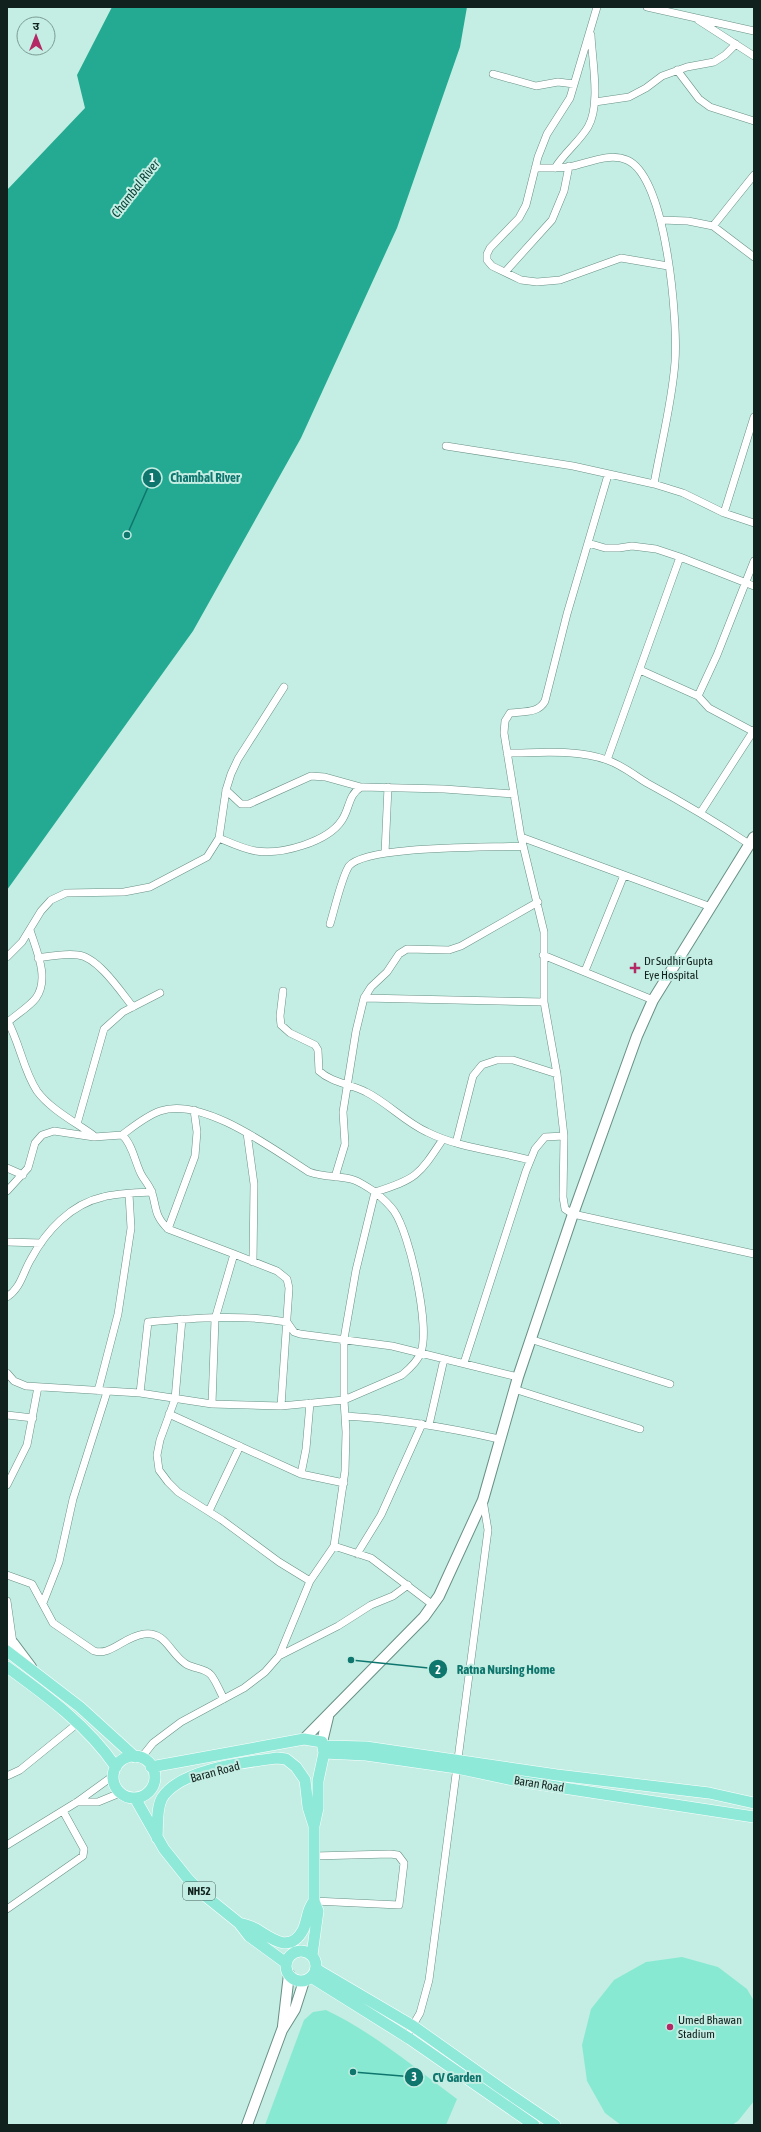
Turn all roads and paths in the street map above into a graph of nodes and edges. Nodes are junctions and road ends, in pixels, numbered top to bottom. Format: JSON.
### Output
{"nodes":[{"id":1,"x":597,"y":7,"type":"edge"},
{"id":2,"x":647,"y":7,"type":"edge"},
{"id":3,"x":695,"y":17,"type":"junction"},
{"id":4,"x":591,"y":28,"type":"junction"},
{"id":5,"x":754,"y":31,"type":"edge"},
{"id":6,"x":736,"y":44,"type":"junction"},
{"id":7,"x":754,"y":56,"type":"edge"},
{"id":8,"x":677,"y":70,"type":"junction"},
{"id":9,"x":493,"y":74,"type":"dead end"},
{"id":10,"x":574,"y":84,"type":"junction"},
{"id":11,"x":594,"y":102,"type":"junction"},
{"id":12,"x":754,"y":121,"type":"edge"},
{"id":13,"x":569,"y":166,"type":"junction"},
{"id":14,"x":535,"y":168,"type":"junction"},
{"id":15,"x":555,"y":168,"type":"junction"},
{"id":16,"x":754,"y":175,"type":"edge"},
{"id":17,"x":748,"y":183,"type":"junction"},
{"id":18,"x":754,"y":188,"type":"edge"},
{"id":19,"x":661,"y":220,"type":"junction"},
{"id":20,"x":713,"y":226,"type":"junction"},
{"id":21,"x":754,"y":256,"type":"edge"},
{"id":22,"x":668,"y":266,"type":"junction"},
{"id":23,"x":505,"y":272,"type":"junction"},
{"id":24,"x":754,"y":417,"type":"edge"},
{"id":25,"x":446,"y":446,"type":"dead end"},
{"id":26,"x":608,"y":475,"type":"junction"},
{"id":27,"x":654,"y":484,"type":"junction"},
{"id":28,"x":724,"y":513,"type":"junction"},
{"id":29,"x":754,"y":523,"type":"edge"},
{"id":30,"x":588,"y":543,"type":"junction"},
{"id":31,"x":680,"y":557,"type":"junction"},
{"id":32,"x":754,"y":561,"type":"edge"},
{"id":33,"x":746,"y":583,"type":"junction"},
{"id":34,"x":754,"y":586,"type":"edge"},
{"id":35,"x":640,"y":670,"type":"junction"},
{"id":36,"x":284,"y":687,"type":"dead end"},
{"id":37,"x":698,"y":696,"type":"junction"},
{"id":38,"x":754,"y":731,"type":"edge"},
{"id":39,"x":507,"y":753,"type":"junction"},
{"id":40,"x":607,"y":760,"type":"junction"},
{"id":41,"x":360,"y":787,"type":"junction"},
{"id":42,"x":388,"y":787,"type":"junction"},
{"id":43,"x":226,"y":790,"type":"junction"},
{"id":44,"x":514,"y":794,"type":"junction"},
{"id":45,"x":701,"y":812,"type":"junction"},
{"id":46,"x":521,"y":837,"type":"junction"},
{"id":47,"x":218,"y":838,"type":"junction"},
{"id":48,"x":752,"y":840,"type":"edge"},
{"id":49,"x":523,"y":846,"type":"junction"},
{"id":50,"x":385,"y":853,"type":"junction"},
{"id":51,"x":624,"y":875,"type":"junction"},
{"id":52,"x":538,"y":902,"type":"junction"},
{"id":53,"x":711,"y":907,"type":"junction"},
{"id":54,"x":330,"y":924,"type":"dead end"},
{"id":55,"x":30,"y":930,"type":"junction"},
{"id":56,"x":543,"y":955,"type":"junction"},
{"id":57,"x":7,"y":956,"type":"edge"},
{"id":58,"x":38,"y":958,"type":"junction"},
{"id":59,"x":585,"y":971,"type":"junction"},
{"id":60,"x":283,"y":991,"type":"dead end"},
{"id":61,"x":160,"y":993,"type":"dead end"},
{"id":62,"x":364,"y":998,"type":"junction"},
{"id":63,"x":653,"y":1000,"type":"junction"},
{"id":64,"x":544,"y":1002,"type":"junction"},
{"id":65,"x":133,"y":1007,"type":"junction"},
{"id":66,"x":7,"y":1021,"type":"edge"},
{"id":67,"x":557,"y":1074,"type":"junction"},
{"id":68,"x":349,"y":1084,"type":"junction"},
{"id":69,"x":194,"y":1110,"type":"junction"},
{"id":70,"x":77,"y":1124,"type":"junction"},
{"id":71,"x":247,"y":1133,"type":"junction"},
{"id":72,"x":122,"y":1135,"type":"junction"},
{"id":73,"x":564,"y":1136,"type":"junction"},
{"id":74,"x":94,"y":1137,"type":"junction"},
{"id":75,"x":443,"y":1139,"type":"junction"},
{"id":76,"x":456,"y":1143,"type":"junction"},
{"id":77,"x":530,"y":1160,"type":"junction"},
{"id":78,"x":7,"y":1168,"type":"edge"},
{"id":79,"x":23,"y":1174,"type":"junction"},
{"id":80,"x":335,"y":1177,"type":"junction"},
{"id":81,"x":7,"y":1191,"type":"edge"},
{"id":82,"x":152,"y":1192,"type":"junction"},
{"id":83,"x":375,"y":1192,"type":"junction"},
{"id":84,"x":129,"y":1194,"type":"junction"},
{"id":85,"x":573,"y":1214,"type":"junction"},
{"id":86,"x":168,"y":1229,"type":"junction"},
{"id":87,"x":7,"y":1242,"type":"edge"},
{"id":88,"x":41,"y":1242,"type":"junction"},
{"id":89,"x":234,"y":1254,"type":"junction"},
{"id":90,"x":754,"y":1254,"type":"edge"},
{"id":91,"x":254,"y":1262,"type":"junction"},
{"id":92,"x":7,"y":1297,"type":"edge"},
{"id":93,"x":182,"y":1319,"type":"junction"},
{"id":94,"x":215,"y":1319,"type":"junction"},
{"id":95,"x":287,"y":1322,"type":"junction"},
{"id":96,"x":344,"y":1340,"type":"junction"},
{"id":97,"x":530,"y":1340,"type":"junction"},
{"id":98,"x":421,"y":1353,"type":"junction"},
{"id":99,"x":444,"y":1359,"type":"junction"},
{"id":100,"x":464,"y":1363,"type":"junction"},
{"id":101,"x":7,"y":1373,"type":"edge"},
{"id":102,"x":518,"y":1377,"type":"junction"},
{"id":103,"x":670,"y":1384,"type":"dead end"},
{"id":104,"x":38,"y":1387,"type":"junction"},
{"id":105,"x":514,"y":1389,"type":"junction"},
{"id":106,"x":98,"y":1391,"type":"junction"},
{"id":107,"x":107,"y":1392,"type":"junction"},
{"id":108,"x":140,"y":1393,"type":"junction"},
{"id":109,"x":175,"y":1399,"type":"junction"},
{"id":110,"x":344,"y":1400,"type":"junction"},
{"id":111,"x":310,"y":1403,"type":"junction"},
{"id":112,"x":212,"y":1404,"type":"junction"},
{"id":113,"x":281,"y":1406,"type":"junction"},
{"id":114,"x":169,"y":1414,"type":"junction"},
{"id":115,"x":7,"y":1416,"type":"edge"},
{"id":116,"x":345,"y":1416,"type":"junction"},
{"id":117,"x":33,"y":1418,"type":"junction"},
{"id":118,"x":426,"y":1424,"type":"junction"},
{"id":119,"x":640,"y":1429,"type":"dead end"},
{"id":120,"x":499,"y":1439,"type":"junction"},
{"id":121,"x":240,"y":1446,"type":"junction"},
{"id":122,"x":301,"y":1474,"type":"junction"},
{"id":123,"x":344,"y":1483,"type":"junction"},
{"id":124,"x":7,"y":1485,"type":"edge"},
{"id":125,"x":482,"y":1500,"type":"junction"},
{"id":126,"x":209,"y":1511,"type":"junction"},
{"id":127,"x":334,"y":1546,"type":"junction"},
{"id":128,"x":357,"y":1554,"type":"junction"},
{"id":129,"x":7,"y":1575,"type":"edge"},
{"id":130,"x":310,"y":1581,"type":"junction"},
{"id":131,"x":408,"y":1585,"type":"junction"},
{"id":132,"x":7,"y":1601,"type":"edge"},
{"id":133,"x":43,"y":1603,"type":"junction"},
{"id":134,"x":433,"y":1605,"type":"junction"},
{"id":135,"x":9,"y":1644,"type":"edge"},
{"id":136,"x":279,"y":1656,"type":"junction"},
{"id":137,"x":7,"y":1667,"type":"edge"},
{"id":138,"x":224,"y":1699,"type":"junction"},
{"id":139,"x":328,"y":1717,"type":"junction"},
{"id":140,"x":78,"y":1723,"type":"junction"},
{"id":141,"x":304,"y":1740,"type":"junction"},
{"id":142,"x":323,"y":1747,"type":"junction"},
{"id":143,"x":138,"y":1757,"type":"junction"},
{"id":144,"x":457,"y":1764,"type":"junction"},
{"id":145,"x":152,"y":1767,"type":"junction"},
{"id":146,"x":114,"y":1771,"type":"junction"},
{"id":147,"x":7,"y":1776,"type":"edge"},
{"id":148,"x":120,"y":1793,"type":"junction"},
{"id":149,"x":135,"y":1798,"type":"junction"},
{"id":150,"x":78,"y":1802,"type":"junction"},
{"id":151,"x":754,"y":1803,"type":"edge"},
{"id":152,"x":63,"y":1811,"type":"junction"},
{"id":153,"x":754,"y":1817,"type":"edge"},
{"id":154,"x":314,"y":1826,"type":"junction"},
{"id":155,"x":157,"y":1838,"type":"junction"},
{"id":156,"x":7,"y":1844,"type":"edge"},
{"id":157,"x":314,"y":1856,"type":"junction"},
{"id":158,"x":314,"y":1901,"type":"junction"},
{"id":159,"x":7,"y":1909,"type":"edge"},
{"id":160,"x":239,"y":1923,"type":"junction"},
{"id":161,"x":312,"y":1955,"type":"junction"},
{"id":162,"x":286,"y":1963,"type":"junction"},
{"id":163,"x":289,"y":1974,"type":"junction"},
{"id":164,"x":310,"y":1976,"type":"junction"},
{"id":165,"x":414,"y":2026,"type":"junction"},
{"id":166,"x":282,"y":2030,"type":"junction"},
{"id":167,"x":406,"y":2037,"type":"junction"},
{"id":168,"x":247,"y":2125,"type":"edge"},
{"id":169,"x":534,"y":2125,"type":"edge"},
{"id":170,"x":555,"y":2125,"type":"edge"}],
"edges":[{"from":1,"to":4,"type":"street"},
{"from":2,"to":3,"type":"street"},
{"from":3,"to":5,"type":"street"},
{"from":3,"to":6,"type":"street"},
{"from":4,"to":10,"type":"street"},
{"from":4,"to":11,"type":"street"},
{"from":6,"to":7,"type":"street"},
{"from":6,"to":8,"type":"street"},
{"from":8,"to":11,"type":"street"},
{"from":8,"to":12,"type":"street"},
{"from":9,"to":10,"type":"street"},
{"from":10,"to":14,"type":"street"},
{"from":11,"to":15,"type":"street"},
{"from":13,"to":15,"type":"street"},
{"from":13,"to":19,"type":"street"},
{"from":13,"to":23,"type":"street"},
{"from":14,"to":15,"type":"street"},
{"from":14,"to":23,"type":"street"},
{"from":16,"to":17,"type":"street"},
{"from":17,"to":18,"type":"street"},
{"from":17,"to":20,"type":"street"},
{"from":19,"to":20,"type":"street"},
{"from":19,"to":22,"type":"street"},
{"from":20,"to":21,"type":"street"},
{"from":22,"to":23,"type":"street"},
{"from":22,"to":27,"type":"street"},
{"from":24,"to":28,"type":"street"},
{"from":25,"to":26,"type":"street"},
{"from":26,"to":27,"type":"street"},
{"from":26,"to":30,"type":"street"},
{"from":27,"to":28,"type":"street"},
{"from":28,"to":29,"type":"street"},
{"from":30,"to":31,"type":"street"},
{"from":30,"to":39,"type":"street"},
{"from":31,"to":33,"type":"street"},
{"from":31,"to":35,"type":"street"},
{"from":32,"to":33,"type":"street"},
{"from":33,"to":34,"type":"street"},
{"from":33,"to":37,"type":"street"},
{"from":35,"to":37,"type":"street"},
{"from":35,"to":40,"type":"street"},
{"from":36,"to":43,"type":"street"},
{"from":37,"to":38,"type":"street"},
{"from":38,"to":45,"type":"street"},
{"from":39,"to":40,"type":"street"},
{"from":39,"to":44,"type":"street"},
{"from":40,"to":45,"type":"street"},
{"from":41,"to":42,"type":"street"},
{"from":41,"to":43,"type":"street"},
{"from":41,"to":47,"type":"street"},
{"from":42,"to":44,"type":"street"},
{"from":42,"to":50,"type":"street"},
{"from":43,"to":47,"type":"street"},
{"from":44,"to":46,"type":"street"},
{"from":45,"to":48,"type":"street"},
{"from":46,"to":49,"type":"street"},
{"from":46,"to":51,"type":"street"},
{"from":47,"to":55,"type":"street"},
{"from":48,"to":53,"type":"street"},
{"from":49,"to":50,"type":"street"},
{"from":49,"to":52,"type":"street"},
{"from":50,"to":54,"type":"street"},
{"from":51,"to":53,"type":"street"},
{"from":51,"to":59,"type":"street"},
{"from":52,"to":56,"type":"street"},
{"from":52,"to":62,"type":"street"},
{"from":53,"to":63,"type":"street"},
{"from":55,"to":57,"type":"street"},
{"from":55,"to":58,"type":"street"},
{"from":56,"to":59,"type":"street"},
{"from":56,"to":64,"type":"street"},
{"from":58,"to":65,"type":"street"},
{"from":58,"to":66,"type":"street"},
{"from":59,"to":63,"type":"street"},
{"from":60,"to":68,"type":"street"},
{"from":61,"to":65,"type":"street"},
{"from":62,"to":64,"type":"street"},
{"from":62,"to":68,"type":"street"},
{"from":63,"to":85,"type":"street"},
{"from":64,"to":67,"type":"street"},
{"from":65,"to":70,"type":"street"},
{"from":66,"to":70,"type":"street"},
{"from":67,"to":73,"type":"street"},
{"from":67,"to":76,"type":"street"},
{"from":68,"to":75,"type":"street"},
{"from":68,"to":80,"type":"street"},
{"from":69,"to":71,"type":"street"},
{"from":69,"to":72,"type":"street"},
{"from":69,"to":86,"type":"street"},
{"from":70,"to":74,"type":"street"},
{"from":71,"to":80,"type":"street"},
{"from":71,"to":91,"type":"street"},
{"from":72,"to":74,"type":"street"},
{"from":72,"to":82,"type":"street"},
{"from":73,"to":77,"type":"street"},
{"from":73,"to":85,"type":"street"},
{"from":74,"to":79,"type":"street"},
{"from":75,"to":76,"type":"street"},
{"from":75,"to":83,"type":"street"},
{"from":76,"to":77,"type":"street"},
{"from":77,"to":100,"type":"street"},
{"from":78,"to":79,"type":"street"},
{"from":79,"to":81,"type":"street"},
{"from":80,"to":83,"type":"street"},
{"from":82,"to":84,"type":"street"},
{"from":82,"to":86,"type":"street"},
{"from":83,"to":96,"type":"street"},
{"from":83,"to":98,"type":"street"},
{"from":84,"to":88,"type":"street"},
{"from":84,"to":106,"type":"street"},
{"from":85,"to":90,"type":"street"},
{"from":85,"to":97,"type":"street"},
{"from":86,"to":89,"type":"street"},
{"from":87,"to":88,"type":"street"},
{"from":88,"to":92,"type":"street"},
{"from":89,"to":91,"type":"street"},
{"from":89,"to":94,"type":"street"},
{"from":91,"to":95,"type":"street"},
{"from":93,"to":94,"type":"street"},
{"from":93,"to":108,"type":"street"},
{"from":93,"to":109,"type":"street"},
{"from":94,"to":95,"type":"street"},
{"from":94,"to":112,"type":"street"},
{"from":95,"to":96,"type":"street"},
{"from":95,"to":113,"type":"street"},
{"from":96,"to":98,"type":"street"},
{"from":96,"to":110,"type":"street"},
{"from":97,"to":102,"type":"street"},
{"from":97,"to":103,"type":"street"},
{"from":98,"to":99,"type":"street"},
{"from":98,"to":110,"type":"street"},
{"from":99,"to":100,"type":"street"},
{"from":99,"to":118,"type":"street"},
{"from":100,"to":102,"type":"street"},
{"from":101,"to":104,"type":"street"},
{"from":102,"to":105,"type":"street"},
{"from":104,"to":106,"type":"street"},
{"from":104,"to":117,"type":"street"},
{"from":105,"to":119,"type":"street"},
{"from":105,"to":120,"type":"street"},
{"from":106,"to":107,"type":"street"},
{"from":107,"to":108,"type":"street"},
{"from":107,"to":133,"type":"street"},
{"from":108,"to":109,"type":"street"},
{"from":109,"to":112,"type":"street"},
{"from":109,"to":114,"type":"street"},
{"from":110,"to":111,"type":"street"},
{"from":110,"to":116,"type":"street"},
{"from":111,"to":113,"type":"street"},
{"from":111,"to":122,"type":"street"},
{"from":112,"to":113,"type":"street"},
{"from":114,"to":121,"type":"street"},
{"from":114,"to":126,"type":"street"},
{"from":115,"to":117,"type":"street"},
{"from":116,"to":118,"type":"street"},
{"from":116,"to":123,"type":"street"},
{"from":117,"to":124,"type":"street"},
{"from":118,"to":120,"type":"street"},
{"from":118,"to":128,"type":"street"},
{"from":120,"to":125,"type":"street"},
{"from":121,"to":122,"type":"street"},
{"from":121,"to":126,"type":"street"},
{"from":122,"to":123,"type":"street"},
{"from":123,"to":127,"type":"street"},
{"from":125,"to":134,"type":"street"},
{"from":125,"to":144,"type":"street"},
{"from":126,"to":130,"type":"street"},
{"from":127,"to":128,"type":"street"},
{"from":127,"to":130,"type":"street"},
{"from":128,"to":131,"type":"street"},
{"from":129,"to":133,"type":"street"},
{"from":130,"to":136,"type":"street"},
{"from":131,"to":134,"type":"street"},
{"from":131,"to":136,"type":"street"},
{"from":132,"to":135,"type":"street"},
{"from":133,"to":138,"type":"street"},
{"from":134,"to":139,"type":"street"},
{"from":135,"to":143,"type":"main road"},
{"from":136,"to":138,"type":"street"},
{"from":137,"to":140,"type":"main road"},
{"from":138,"to":143,"type":"street"},
{"from":139,"to":141,"type":"street"},
{"from":139,"to":142,"type":"street"},
{"from":140,"to":146,"type":"main road"},
{"from":140,"to":147,"type":"street"},
{"from":141,"to":142,"type":"main road","name":"Baran Road"},
{"from":141,"to":145,"type":"main road","name":"Baran Road"},
{"from":142,"to":144,"type":"main road","name":"Baran Road"},
{"from":142,"to":154,"type":"main road","name":"Baran Road"},
{"from":143,"to":145,"type":"main road"},
{"from":143,"to":146,"type":"main road"},
{"from":144,"to":151,"type":"main road","name":"Baran Road"},
{"from":144,"to":153,"type":"main road","name":"Baran Road"},
{"from":144,"to":165,"type":"street"},
{"from":145,"to":149,"type":"main road"},
{"from":146,"to":148,"type":"main road"},
{"from":146,"to":150,"type":"street"},
{"from":148,"to":149,"type":"main road"},
{"from":148,"to":150,"type":"street"},
{"from":149,"to":155,"type":"main road","number":"NH52"},
{"from":150,"to":152,"type":"street"},
{"from":152,"to":156,"type":"street"},
{"from":152,"to":159,"type":"street"},
{"from":154,"to":155,"type":"main road","name":"Baran Road"},
{"from":154,"to":157,"type":"main road","name":"Baran Road"},
{"from":155,"to":160,"type":"main road","number":"NH52"},
{"from":157,"to":158,"type":"main road","name":"Baran Road"},
{"from":157,"to":158,"type":"street"},
{"from":158,"to":160,"type":"main road"},
{"from":158,"to":161,"type":"main road","name":"Baran Road"},
{"from":160,"to":162,"type":"main road","number":"NH52"},
{"from":161,"to":162,"type":"main road"},
{"from":161,"to":164,"type":"main road"},
{"from":162,"to":163,"type":"main road"},
{"from":163,"to":164,"type":"main road"},
{"from":163,"to":166,"type":"street"},
{"from":164,"to":165,"type":"main road"},
{"from":164,"to":166,"type":"street"},
{"from":164,"to":167,"type":"main road"},
{"from":165,"to":167,"type":"street"},
{"from":165,"to":170,"type":"main road"},
{"from":166,"to":168,"type":"street"},
{"from":167,"to":169,"type":"main road"}]}
